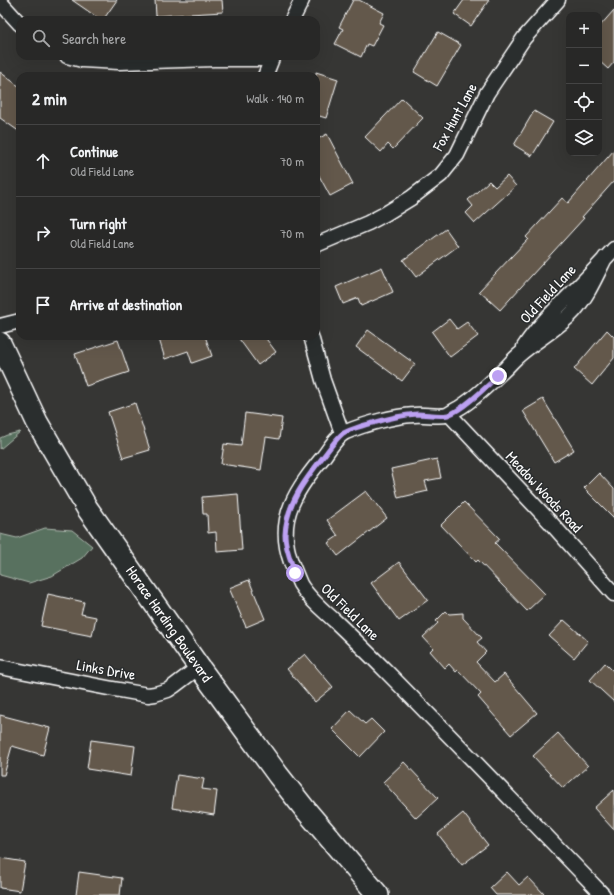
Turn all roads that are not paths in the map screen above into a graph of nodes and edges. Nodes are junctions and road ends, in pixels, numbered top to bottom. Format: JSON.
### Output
{"nodes":[{"id":1,"x":302,"y":0,"type":"edge"},
{"id":2,"x":558,"y":0,"type":"edge"},
{"id":3,"x":0,"y":2,"type":"edge"},
{"id":4,"x":294,"y":16,"type":"edge"},
{"id":5,"x":16,"y":20,"type":"edge"},
{"id":6,"x":82,"y":60,"type":"edge"},
{"id":7,"x":182,"y":60,"type":"edge"},
{"id":8,"x":271,"y":60,"type":"edge"},
{"id":9,"x":267,"y":72,"type":"edge"},
{"id":10,"x":320,"y":243,"type":"edge"},
{"id":11,"x":610,"y":253,"type":"edge"},
{"id":12,"x":16,"y":322,"type":"edge"},
{"id":13,"x":0,"y":326,"type":"edge"},
{"id":14,"x":312,"y":340,"type":"edge"},
{"id":15,"x":0,"y":344,"type":"edge"},
{"id":16,"x":449,"y":414,"type":"junction"},
{"id":17,"x":342,"y":433,"type":"junction"},
{"id":18,"x":614,"y":594,"type":"edge"},
{"id":19,"x":0,"y":667,"type":"edge"},
{"id":20,"x":199,"y":667,"type":"junction"},
{"id":21,"x":376,"y":891,"type":"edge"},
{"id":22,"x":603,"y":895,"type":"edge"}],
"edges":[{"from":1,"to":4,"type":"street"},
{"from":2,"to":10,"type":"street","name":"Fox Hunt Lane"},
{"from":3,"to":5,"type":"street"},
{"from":6,"to":7,"type":"street"},
{"from":8,"to":9,"type":"street"},
{"from":11,"to":16,"type":"street","name":"Old Field Lane"},
{"from":12,"to":13,"type":"street"},
{"from":14,"to":17,"type":"street"},
{"from":15,"to":20,"type":"street","name":"Horace Harding Boulevard"},
{"from":16,"to":17,"type":"street"},
{"from":16,"to":18,"type":"street","name":"Meadow Woods Road"},
{"from":17,"to":22,"type":"street","name":"Old Field Lane"},
{"from":19,"to":20,"type":"street","name":"Links Drive"},
{"from":20,"to":21,"type":"street","name":"Horace Harding Boulevard"}]}
